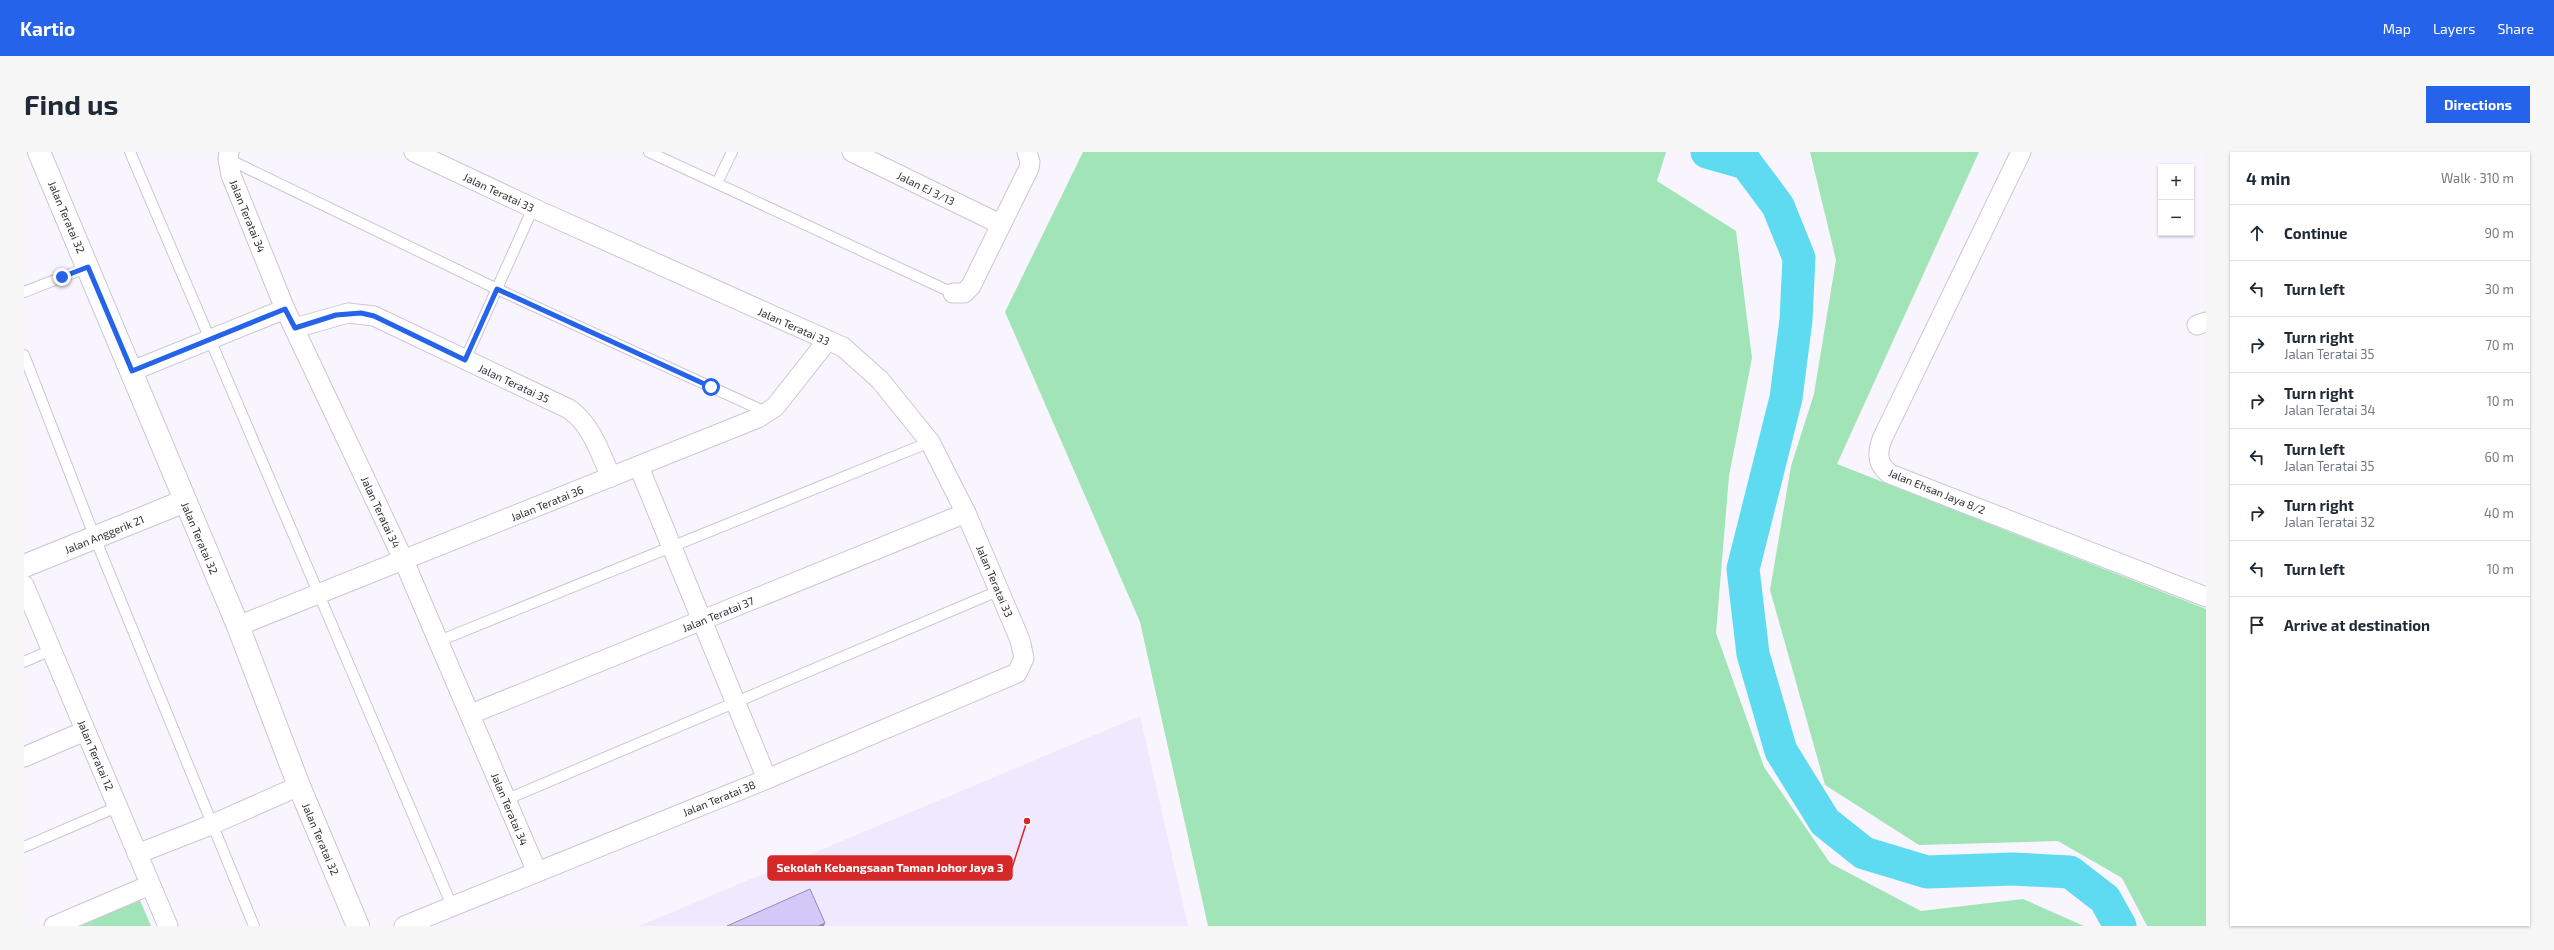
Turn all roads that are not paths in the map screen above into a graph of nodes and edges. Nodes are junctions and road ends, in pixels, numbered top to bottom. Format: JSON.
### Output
{"nodes":[{"id":1,"x":39,"y":152,"type":"edge"},
{"id":2,"x":130,"y":152,"type":"edge"},
{"id":3,"x":414,"y":152,"type":"edge"},
{"id":4,"x":649,"y":152,"type":"edge"},
{"id":5,"x":732,"y":152,"type":"edge"},
{"id":6,"x":852,"y":152,"type":"edge"},
{"id":7,"x":1027,"y":152,"type":"edge"},
{"id":8,"x":2021,"y":152,"type":"edge"},
{"id":9,"x":228,"y":156,"type":"edge"},
{"id":10,"x":717,"y":183,"type":"junction"},
{"id":11,"x":533,"y":208,"type":"junction"},
{"id":12,"x":1000,"y":224,"type":"junction"},
{"id":13,"x":88,"y":267,"type":"junction"},
{"id":14,"x":497,"y":289,"type":"junction"},
{"id":15,"x":24,"y":292,"type":"edge"},
{"id":16,"x":954,"y":293,"type":"joint"},
{"id":17,"x":285,"y":309,"type":"junction"},
{"id":18,"x":295,"y":328,"type":"junction"},
{"id":19,"x":210,"y":339,"type":"junction"},
{"id":20,"x":827,"y":341,"type":"junction"},
{"id":21,"x":24,"y":355,"type":"edge"},
{"id":22,"x":465,"y":360,"type":"junction"},
{"id":23,"x":132,"y":371,"type":"junction"},
{"id":24,"x":768,"y":413,"type":"junction"},
{"id":25,"x":930,"y":442,"type":"junction"},
{"id":26,"x":639,"y":467,"type":"junction"},
{"id":27,"x":611,"y":477,"type":"junction"},
{"id":28,"x":185,"y":501,"type":"junction"},
{"id":29,"x":966,"y":513,"type":"junction"},
{"id":30,"x":95,"y":538,"type":"junction"},
{"id":31,"x":672,"y":547,"type":"junction"},
{"id":32,"x":404,"y":561,"type":"junction"},
{"id":33,"x":24,"y":566,"type":"edge"},
{"id":34,"x":24,"y":585,"type":"edge"},
{"id":35,"x":998,"y":591,"type":"junction"},
{"id":36,"x":321,"y":594,"type":"junction"},
{"id":37,"x":2206,"y":597,"type":"edge"},
{"id":38,"x":702,"y":620,"type":"junction"},
{"id":39,"x":238,"y":626,"type":"junction"},
{"id":40,"x":439,"y":641,"type":"junction"},
{"id":41,"x":51,"y":650,"type":"junction"},
{"id":42,"x":1024,"y":658,"type":"joint"},
{"id":43,"x":24,"y":662,"type":"edge"},
{"id":44,"x":736,"y":702,"type":"junction"},
{"id":45,"x":471,"y":714,"type":"junction"},
{"id":46,"x":86,"y":731,"type":"junction"},
{"id":47,"x":24,"y":757,"type":"edge"},
{"id":48,"x":767,"y":779,"type":"junction"},
{"id":49,"x":299,"y":786,"type":"junction"},
{"id":50,"x":505,"y":800,"type":"junction"},
{"id":51,"x":117,"y":807,"type":"junction"},
{"id":52,"x":211,"y":825,"type":"junction"},
{"id":53,"x":24,"y":847,"type":"edge"},
{"id":54,"x":137,"y":854,"type":"junction"},
{"id":55,"x":537,"y":872,"type":"junction"},
{"id":56,"x":150,"y":885,"type":"junction"},
{"id":57,"x":452,"y":906,"type":"junction"},
{"id":58,"x":54,"y":926,"type":"edge"},
{"id":59,"x":168,"y":926,"type":"edge"},
{"id":60,"x":254,"y":926,"type":"edge"},
{"id":61,"x":358,"y":926,"type":"edge"},
{"id":62,"x":404,"y":926,"type":"edge"}],
"edges":[{"from":1,"to":13,"type":"street","name":"Jalan Teratai 32"},
{"from":2,"to":19,"type":"lane"},
{"from":3,"to":11,"type":"street","name":"Jalan Teratai 33"},
{"from":4,"to":10,"type":"lane"},
{"from":5,"to":10,"type":"lane"},
{"from":6,"to":12,"type":"street","name":"Jalan EJ 3/13"},
{"from":7,"to":12,"type":"street"},
{"from":8,"to":37,"type":"street","name":"Jalan Ehsan Jaya 8/2"},
{"from":9,"to":14,"type":"lane"},
{"from":9,"to":17,"type":"street","name":"Jalan Teratai 34"},
{"from":10,"to":16,"type":"lane"},
{"from":11,"to":14,"type":"lane"},
{"from":11,"to":20,"type":"street","name":"Jalan Teratai 33"},
{"from":12,"to":16,"type":"street"},
{"from":13,"to":15,"type":"lane"},
{"from":13,"to":23,"type":"street","name":"Jalan Teratai 32"},
{"from":14,"to":22,"type":"lane"},
{"from":14,"to":24,"type":"lane"},
{"from":17,"to":18,"type":"street","name":"Jalan Teratai 34"},
{"from":17,"to":19,"type":"street"},
{"from":18,"to":22,"type":"street","name":"Jalan Teratai 35"},
{"from":18,"to":32,"type":"street","name":"Jalan Teratai 34"},
{"from":19,"to":23,"type":"street"},
{"from":19,"to":36,"type":"lane"},
{"from":20,"to":24,"type":"street","name":"Jalan Teratai 36"},
{"from":20,"to":25,"type":"street","name":"Jalan Teratai 33"},
{"from":21,"to":30,"type":"lane"},
{"from":22,"to":27,"type":"street","name":"Jalan Teratai 35"},
{"from":23,"to":28,"type":"street","name":"Jalan Teratai 32"},
{"from":24,"to":26,"type":"street","name":"Jalan Teratai 36"},
{"from":25,"to":29,"type":"street","name":"Jalan Teratai 33"},
{"from":25,"to":31,"type":"lane"},
{"from":26,"to":27,"type":"street","name":"Jalan Teratai 36"},
{"from":26,"to":31,"type":"street"},
{"from":27,"to":32,"type":"street","name":"Jalan Teratai 36"},
{"from":28,"to":30,"type":"street","name":"Jalan Anggerik 21"},
{"from":28,"to":39,"type":"street","name":"Jalan Teratai 32"},
{"from":29,"to":35,"type":"street","name":"Jalan Teratai 33"},
{"from":29,"to":38,"type":"street","name":"Jalan Teratai 37"},
{"from":30,"to":33,"type":"street","name":"Jalan Anggerik 21"},
{"from":30,"to":52,"type":"lane"},
{"from":31,"to":38,"type":"street"},
{"from":31,"to":40,"type":"lane"},
{"from":32,"to":36,"type":"street","name":"Jalan Teratai 36"},
{"from":32,"to":40,"type":"street","name":"Jalan Teratai 34"},
{"from":34,"to":41,"type":"street","name":"Jalan Teratai 12"},
{"from":35,"to":42,"type":"street","name":"Jalan Teratai 33"},
{"from":35,"to":44,"type":"lane"},
{"from":36,"to":39,"type":"street","name":"Jalan Teratai 36"},
{"from":36,"to":57,"type":"lane"},
{"from":38,"to":44,"type":"street"},
{"from":38,"to":45,"type":"street","name":"Jalan Teratai 37"},
{"from":39,"to":49,"type":"street","name":"Jalan Teratai 32"},
{"from":40,"to":45,"type":"street","name":"Jalan Teratai 34"},
{"from":41,"to":43,"type":"lane"},
{"from":41,"to":46,"type":"street","name":"Jalan Teratai 12"},
{"from":42,"to":48,"type":"street","name":"Jalan Teratai 38"},
{"from":44,"to":48,"type":"street"},
{"from":44,"to":50,"type":"lane"},
{"from":45,"to":50,"type":"street","name":"Jalan Teratai 34"},
{"from":46,"to":47,"type":"street"},
{"from":46,"to":51,"type":"street","name":"Jalan Teratai 12"},
{"from":48,"to":55,"type":"street","name":"Jalan Teratai 38"},
{"from":49,"to":52,"type":"street"},
{"from":49,"to":61,"type":"street","name":"Jalan Teratai 32"},
{"from":50,"to":55,"type":"street","name":"Jalan Teratai 34"},
{"from":51,"to":53,"type":"lane"},
{"from":51,"to":54,"type":"street","name":"Jalan Teratai 12"},
{"from":52,"to":54,"type":"street"},
{"from":52,"to":60,"type":"lane"},
{"from":54,"to":56,"type":"street","name":"Jalan Teratai 12"},
{"from":55,"to":57,"type":"street","name":"Jalan Teratai 38"},
{"from":56,"to":58,"type":"street"},
{"from":56,"to":59,"type":"street","name":"Jalan Teratai 12"},
{"from":57,"to":62,"type":"street","name":"Jalan Teratai 38"}]}
